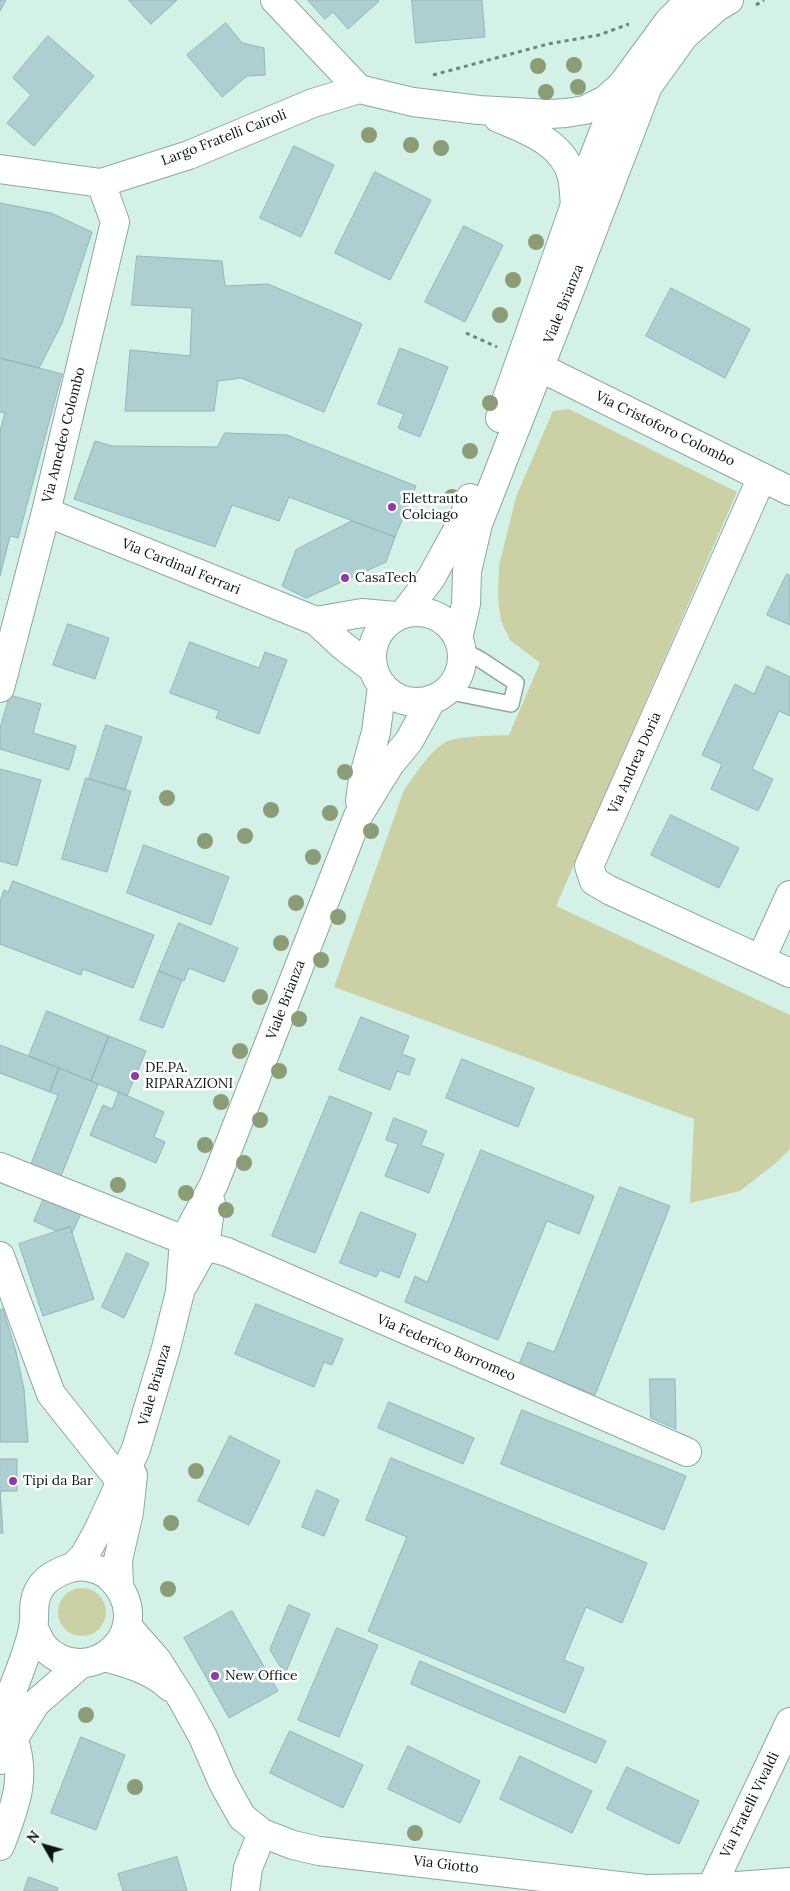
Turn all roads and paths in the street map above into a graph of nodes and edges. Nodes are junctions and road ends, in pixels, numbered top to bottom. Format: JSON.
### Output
{"nodes":[{"id":1,"x":275,"y":0,"type":"edge"},
{"id":2,"x":690,"y":0,"type":"edge"},
{"id":3,"x":729,"y":0,"type":"edge"},
{"id":4,"x":633,"y":19,"type":"dead end"},
{"id":5,"x":427,"y":77,"type":"dead end"},
{"id":6,"x":622,"y":85,"type":"junction"},
{"id":7,"x":359,"y":89,"type":"junction"},
{"id":8,"x":479,"y":110,"type":"junction"},
{"id":9,"x":0,"y":169,"type":"edge"},
{"id":10,"x":101,"y":183,"type":"junction"},
{"id":11,"x":575,"y":205,"type":"junction"},
{"id":12,"x":466,"y":332,"type":"dead end"},
{"id":13,"x":505,"y":351,"type":"dead end"},
{"id":14,"x":539,"y":367,"type":"junction"},
{"id":15,"x":762,"y":477,"type":"junction"},
{"id":16,"x":790,"y":491,"type":"edge"},
{"id":17,"x":46,"y":512,"type":"junction"},
{"id":18,"x":400,"y":614,"type":"junction"},
{"id":19,"x":316,"y":621,"type":"junction"},
{"id":20,"x":460,"y":644,"type":"junction"},
{"id":21,"x":377,"y":678,"type":"junction"},
{"id":22,"x":0,"y":688,"type":"edge"},
{"id":23,"x":439,"y":695,"type":"junction"},
{"id":24,"x":358,"y":816,"type":"junction"},
{"id":25,"x":790,"y":894,"type":"edge"},
{"id":26,"x":761,"y":960,"type":"junction"},
{"id":27,"x":790,"y":973,"type":"edge"},
{"id":28,"x":0,"y":1167,"type":"edge"},
{"id":29,"x":194,"y":1243,"type":"junction"},
{"id":30,"x":0,"y":1256,"type":"edge"},
{"id":31,"x":136,"y":1449,"type":"junction"},
{"id":32,"x":687,"y":1452,"type":"dead end"},
{"id":33,"x":121,"y":1482,"type":"junction"},
{"id":34,"x":73,"y":1567,"type":"junction"},
{"id":35,"x":120,"y":1586,"type":"junction"},
{"id":36,"x":127,"y":1626,"type":"junction"},
{"id":37,"x":33,"y":1628,"type":"junction"},
{"id":38,"x":93,"y":1660,"type":"junction"},
{"id":39,"x":182,"y":1699,"type":"junction"},
{"id":40,"x":790,"y":1722,"type":"edge"},
{"id":41,"x":5,"y":1741,"type":"edge"},
{"id":42,"x":262,"y":1832,"type":"junction"},
{"id":43,"x":0,"y":1846,"type":"edge"},
{"id":44,"x":790,"y":1882,"type":"edge"},
{"id":45,"x":711,"y":1889,"type":"edge"},
{"id":46,"x":246,"y":1891,"type":"edge"}],
"edges":[{"from":1,"to":7,"type":"street"},
{"from":2,"to":6,"type":"street","name":"Viale Brianza"},
{"from":3,"to":14,"type":"street","name":"Viale Brianza"},
{"from":4,"to":5,"type":"path"},
{"from":6,"to":8,"type":"street"},
{"from":6,"to":11,"type":"street","name":"Viale Brianza"},
{"from":7,"to":8,"type":"street"},
{"from":7,"to":10,"type":"street","name":"Largo Fratelli Cairoli"},
{"from":8,"to":11,"type":"street"},
{"from":9,"to":10,"type":"street","name":"Largo Fratelli Cairoli"},
{"from":10,"to":17,"type":"street","name":"Via Amedeo Colombo"},
{"from":11,"to":18,"type":"street","name":"Viale Brianza"},
{"from":12,"to":13,"type":"path"},
{"from":14,"to":15,"type":"street","name":"Via Cristoforo Colombo"},
{"from":14,"to":20,"type":"street","name":"Viale Brianza"},
{"from":15,"to":16,"type":"street","name":"Via Cristoforo Colombo"},
{"from":15,"to":26,"type":"street","name":"Via Andrea Doria"},
{"from":17,"to":19,"type":"street","name":"Via Cardinal Ferrari"},
{"from":17,"to":22,"type":"street","name":"Via Amedeo Colombo"},
{"from":18,"to":19,"type":"street"},
{"from":18,"to":20,"type":"street"},
{"from":18,"to":21,"type":"street","name":"Viale Brianza"},
{"from":19,"to":21,"type":"street","name":"Via Cardinal Ferrari"},
{"from":20,"to":23,"type":"street","name":"Viale Brianza"},
{"from":20,"to":23,"type":"lane"},
{"from":21,"to":23,"type":"street"},
{"from":21,"to":24,"type":"street","name":"Viale Brianza"},
{"from":23,"to":24,"type":"street","name":"Viale Brianza"},
{"from":24,"to":29,"type":"street","name":"Viale Brianza"},
{"from":25,"to":26,"type":"street"},
{"from":26,"to":27,"type":"street","name":"Via Andrea Doria"},
{"from":28,"to":29,"type":"street","name":"Via Federico Borromeo"},
{"from":29,"to":31,"type":"street","name":"Viale Brianza"},
{"from":29,"to":32,"type":"street","name":"Via Federico Borromeo"},
{"from":30,"to":33,"type":"street"},
{"from":31,"to":33,"type":"street","name":"Viale Brianza"},
{"from":31,"to":35,"type":"street","name":"Viale Brianza"},
{"from":33,"to":34,"type":"street","name":"Viale Brianza"},
{"from":34,"to":35,"type":"street"},
{"from":34,"to":37,"type":"street","name":"Viale Brianza"},
{"from":35,"to":36,"type":"street","name":"Viale Brianza"},
{"from":36,"to":38,"type":"street","name":"Viale Brianza"},
{"from":36,"to":39,"type":"street","name":"Via Giotto"},
{"from":37,"to":38,"type":"street"},
{"from":37,"to":41,"type":"street","name":"Viale Brianza"},
{"from":38,"to":39,"type":"street","name":"Via Giotto"},
{"from":38,"to":41,"type":"street","name":"Viale Brianza"},
{"from":39,"to":42,"type":"street","name":"Via Giotto"},
{"from":40,"to":45,"type":"street","name":"Via Fratelli Vivaldi"},
{"from":41,"to":43,"type":"street"},
{"from":42,"to":45,"type":"street","name":"Via Giotto"},
{"from":42,"to":46,"type":"street"},
{"from":44,"to":45,"type":"street","name":"Via Giotto"}]}
